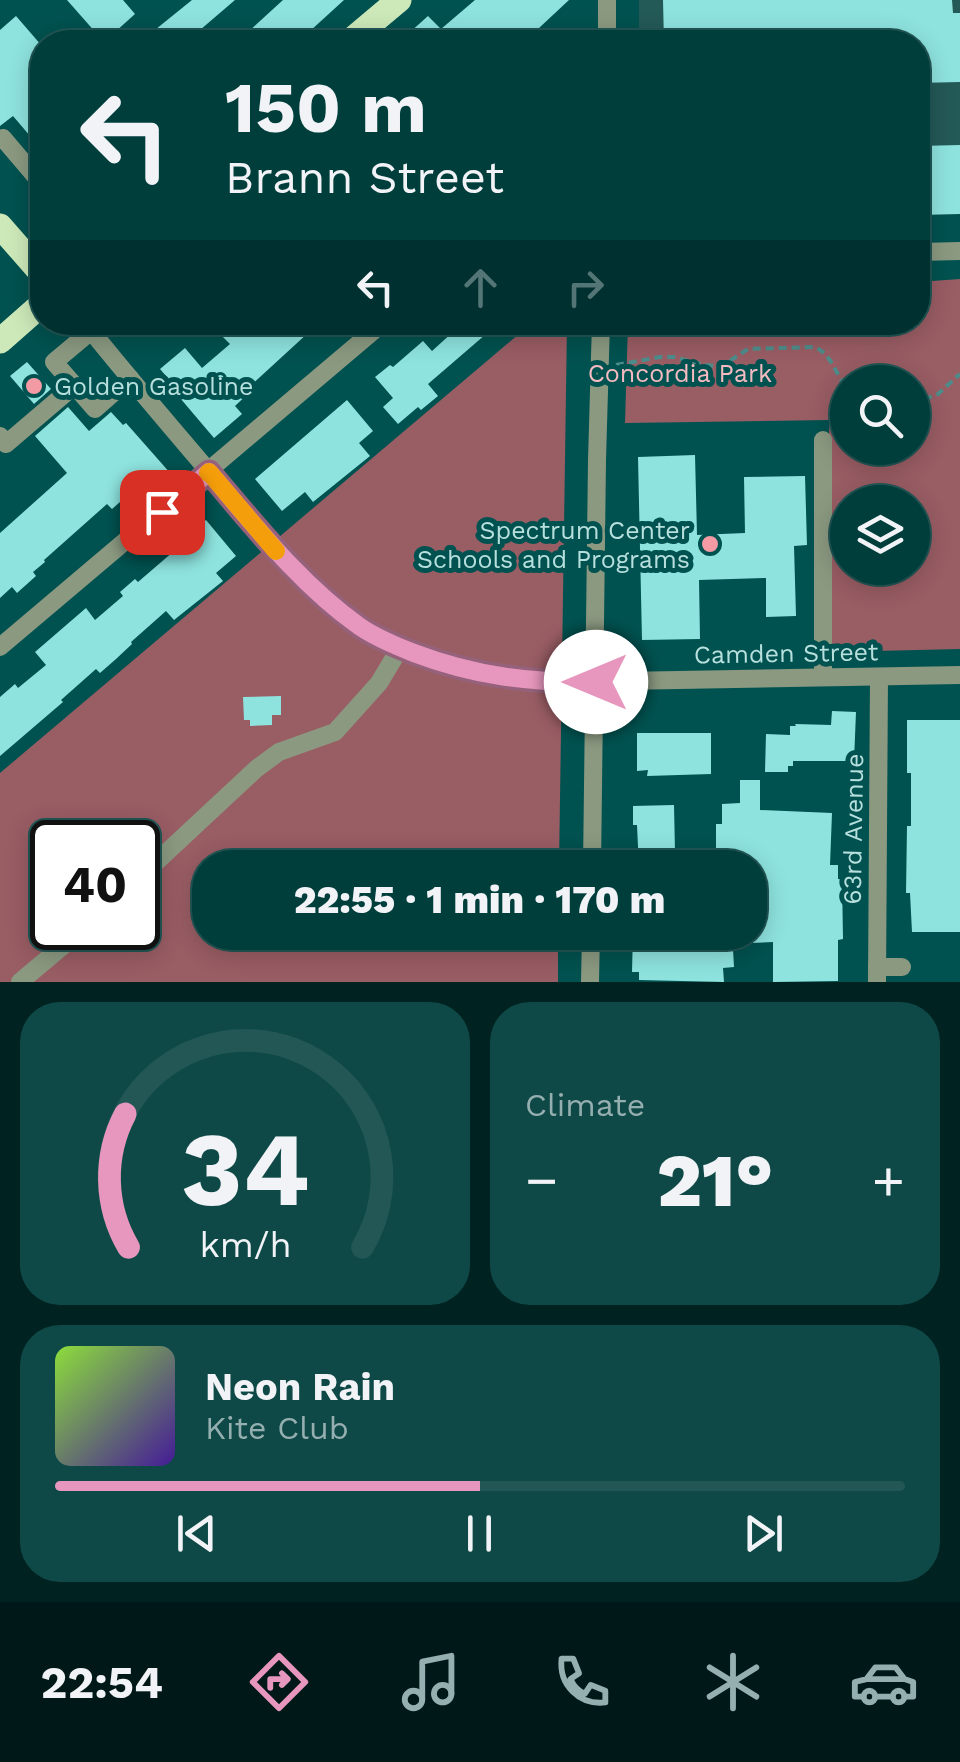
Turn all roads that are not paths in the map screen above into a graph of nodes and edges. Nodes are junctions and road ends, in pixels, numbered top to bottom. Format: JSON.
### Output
{"nodes":[{"id":1,"x":399,"y":0,"type":"edge"},
{"id":2,"x":607,"y":0,"type":"edge"},
{"id":3,"x":363,"y":30,"type":"edge"},
{"id":4,"x":607,"y":30,"type":"edge"},
{"id":5,"x":0,"y":140,"type":"edge"},
{"id":6,"x":30,"y":170,"type":"edge"},
{"id":7,"x":0,"y":226,"type":"edge"},
{"id":8,"x":930,"y":252,"type":"edge"},
{"id":9,"x":960,"y":252,"type":"edge"},
{"id":10,"x":30,"y":260,"type":"edge"},
{"id":11,"x":30,"y":315,"type":"edge"},
{"id":12,"x":79,"y":335,"type":"edge"},
{"id":13,"x":94,"y":335,"type":"edge"},
{"id":14,"x":368,"y":335,"type":"edge"},
{"id":15,"x":601,"y":335,"type":"edge"},
{"id":16,"x":0,"y":341,"type":"edge"},
{"id":17,"x":130,"y":378,"type":"junction"},
{"id":18,"x":74,"y":386,"type":"junction"},
{"id":19,"x":0,"y":436,"type":"edge"},
{"id":20,"x":823,"y":440,"type":"dead end"},
{"id":21,"x":209,"y":472,"type":"junction"},
{"id":22,"x":0,"y":648,"type":"edge"},
{"id":23,"x":400,"y":648,"type":"junction"},
{"id":24,"x":960,"y":675,"type":"edge"},
{"id":25,"x":823,"y":676,"type":"junction"},
{"id":26,"x":879,"y":677,"type":"junction"},
{"id":27,"x":596,"y":682,"type":"junction"},
{"id":28,"x":592,"y":850,"type":"edge"},
{"id":29,"x":160,"y":858,"type":"edge"},
{"id":30,"x":58,"y":950,"type":"edge"},
{"id":31,"x":591,"y":950,"type":"edge"},
{"id":32,"x":902,"y":967,"type":"dead end"},
{"id":33,"x":876,"y":975,"type":"edge"},
{"id":34,"x":20,"y":982,"type":"edge"},
{"id":35,"x":590,"y":982,"type":"edge"}],
"edges":[{"from":1,"to":3,"type":"main road"},
{"from":2,"to":4,"type":"street"},
{"from":5,"to":6,"type":"street"},
{"from":7,"to":10,"type":"main road"},
{"from":8,"to":9,"type":"street"},
{"from":11,"to":16,"type":"main road"},
{"from":12,"to":18,"type":"street"},
{"from":13,"to":17,"type":"street","name":"Camden Street"},
{"from":14,"to":21,"type":"street"},
{"from":15,"to":27,"type":"street"},
{"from":17,"to":18,"type":"street"},
{"from":17,"to":21,"type":"street","name":"Camden Street"},
{"from":18,"to":19,"type":"street"},
{"from":20,"to":25,"type":"street"},
{"from":21,"to":22,"type":"street"},
{"from":21,"to":23,"type":"street","name":"Camden Street"},
{"from":23,"to":27,"type":"street","name":"Camden Street"},
{"from":23,"to":29,"type":"street"},
{"from":24,"to":26,"type":"street","name":"Camden Street"},
{"from":25,"to":26,"type":"street","name":"Camden Street"},
{"from":25,"to":27,"type":"street","name":"Camden Street"},
{"from":26,"to":33,"type":"street","name":"63rd Avenue"},
{"from":27,"to":28,"type":"street"},
{"from":30,"to":34,"type":"street"},
{"from":31,"to":35,"type":"street"},
{"from":32,"to":33,"type":"street"}]}
